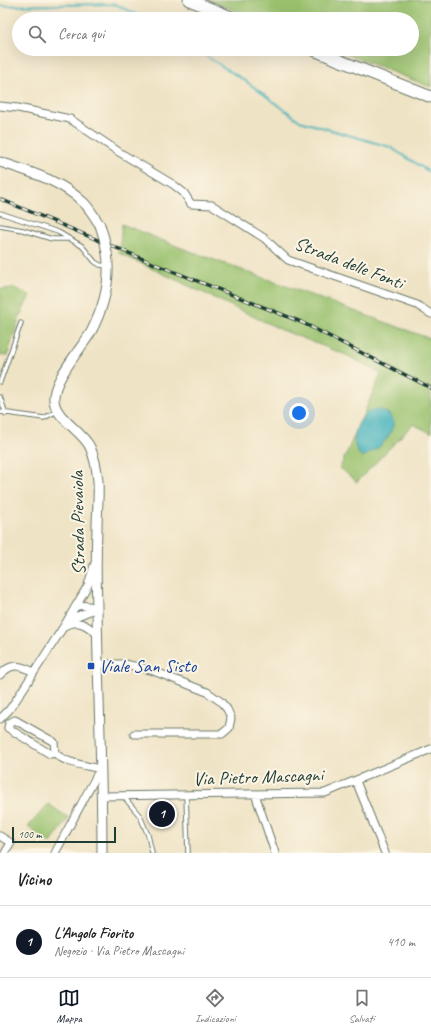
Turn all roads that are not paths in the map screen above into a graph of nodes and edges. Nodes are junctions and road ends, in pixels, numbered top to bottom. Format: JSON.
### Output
{"nodes":[{"id":1,"x":189,"y":0,"type":"edge"},
{"id":2,"x":219,"y":12,"type":"edge"},
{"id":3,"x":329,"y":56,"type":"edge"},
{"id":4,"x":431,"y":97,"type":"edge"},
{"id":5,"x":0,"y":106,"type":"edge"},
{"id":6,"x":0,"y":162,"type":"edge"},
{"id":7,"x":0,"y":213,"type":"edge"},
{"id":8,"x":0,"y":226,"type":"edge"},
{"id":9,"x":69,"y":239,"type":"junction"},
{"id":10,"x":109,"y":267,"type":"junction"},
{"id":11,"x":431,"y":314,"type":"edge"},
{"id":12,"x":20,"y":323,"type":"dead end"},
{"id":13,"x":0,"y":382,"type":"edge"},
{"id":14,"x":0,"y":397,"type":"edge"},
{"id":15,"x":58,"y":411,"type":"junction"},
{"id":16,"x":0,"y":412,"type":"edge"},
{"id":17,"x":6,"y":414,"type":"junction"},
{"id":18,"x":96,"y":556,"type":"junction"},
{"id":19,"x":75,"y":607,"type":"junction"},
{"id":20,"x":97,"y":608,"type":"junction"},
{"id":21,"x":71,"y":623,"type":"junction"},
{"id":22,"x":64,"y":626,"type":"junction"},
{"id":23,"x":97,"y":634,"type":"junction"},
{"id":24,"x":98,"y":664,"type":"junction"},
{"id":25,"x":34,"y":672,"type":"junction"},
{"id":26,"x":0,"y":675,"type":"edge"},
{"id":27,"x":0,"y":719,"type":"edge"},
{"id":28,"x":134,"y":734,"type":"dead end"},
{"id":29,"x":431,"y":749,"type":"edge"},
{"id":30,"x":55,"y":753,"type":"junction"},
{"id":31,"x":100,"y":769,"type":"junction"},
{"id":32,"x":356,"y":781,"type":"junction"},
{"id":33,"x":255,"y":794,"type":"junction"},
{"id":34,"x":186,"y":795,"type":"junction"},
{"id":35,"x":102,"y":796,"type":"junction"},
{"id":36,"x":124,"y":797,"type":"junction"},
{"id":37,"x":0,"y":836,"type":"edge"},
{"id":38,"x":6,"y":853,"type":"edge"},
{"id":39,"x":55,"y":853,"type":"edge"},
{"id":40,"x":102,"y":853,"type":"edge"},
{"id":41,"x":152,"y":853,"type":"edge"},
{"id":42,"x":188,"y":853,"type":"edge"},
{"id":43,"x":275,"y":853,"type":"edge"},
{"id":44,"x":385,"y":853,"type":"edge"}],
"edges":[{"from":1,"to":2,"type":"main road"},
{"from":3,"to":4,"type":"main road"},
{"from":5,"to":11,"type":"street","name":"Strada delle Fonti"},
{"from":6,"to":10,"type":"street","bridge":true},
{"from":7,"to":9,"type":"lane"},
{"from":8,"to":9,"type":"lane"},
{"from":9,"to":10,"type":"lane"},
{"from":10,"to":15,"type":"street"},
{"from":12,"to":13,"type":"lane"},
{"from":14,"to":17,"type":"lane"},
{"from":15,"to":17,"type":"lane"},
{"from":15,"to":18,"type":"street","name":"Strada Pievaiola"},
{"from":16,"to":17,"type":"lane"},
{"from":18,"to":19,"type":"street"},
{"from":18,"to":20,"type":"street","name":"Strada Pievaiola"},
{"from":19,"to":20,"type":"street"},
{"from":19,"to":22,"type":"street"},
{"from":20,"to":21,"type":"street"},
{"from":20,"to":23,"type":"street","name":"Strada Pievaiola"},
{"from":21,"to":22,"type":"street"},
{"from":21,"to":23,"type":"street"},
{"from":22,"to":25,"type":"street"},
{"from":23,"to":24,"type":"street","name":"Strada Pievaiola"},
{"from":24,"to":28,"type":"street"},
{"from":24,"to":31,"type":"street"},
{"from":25,"to":26,"type":"street"},
{"from":25,"to":27,"type":"street"},
{"from":29,"to":32,"type":"street","name":"Via Pietro Mascagni"},
{"from":30,"to":30,"type":"street"},
{"from":30,"to":31,"type":"street"},
{"from":31,"to":35,"type":"street"},
{"from":31,"to":39,"type":"street"},
{"from":32,"to":33,"type":"street","name":"Via Pietro Mascagni"},
{"from":32,"to":44,"type":"street"},
{"from":33,"to":34,"type":"street","name":"Via Pietro Mascagni"},
{"from":33,"to":43,"type":"street"},
{"from":34,"to":36,"type":"street","name":"Via Pietro Mascagni"},
{"from":34,"to":42,"type":"lane"},
{"from":35,"to":36,"type":"street","name":"Via Pietro Mascagni"},
{"from":35,"to":40,"type":"street"},
{"from":36,"to":41,"type":"lane"},
{"from":37,"to":38,"type":"street"}]}
